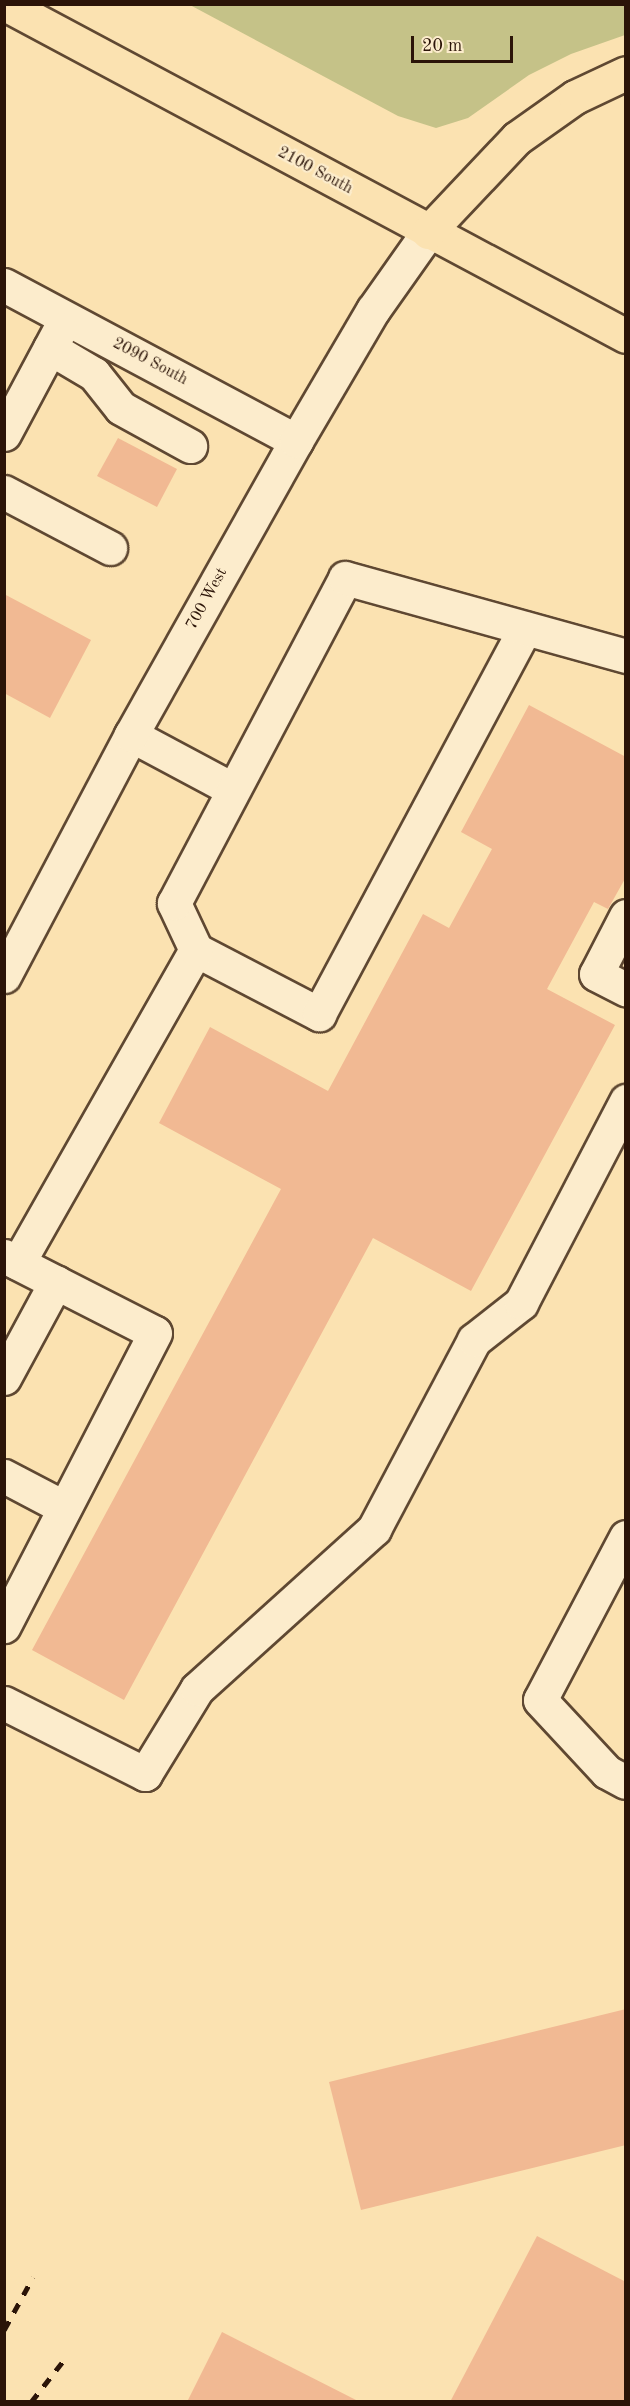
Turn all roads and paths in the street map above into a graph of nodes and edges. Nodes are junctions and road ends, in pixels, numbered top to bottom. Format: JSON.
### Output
{"nodes":[{"id":1,"x":6,"y":4,"type":"edge"},
{"id":2,"x":626,"y":73,"type":"edge"},
{"id":3,"x":428,"y":232,"type":"junction"},
{"id":4,"x":4,"y":285,"type":"edge"},
{"id":5,"x":67,"y":317,"type":"junction"},
{"id":6,"x":626,"y":336,"type":"edge"},
{"id":7,"x":50,"y":348,"type":"junction"},
{"id":8,"x":4,"y":434,"type":"edge"},
{"id":9,"x":296,"y":441,"type":"junction"},
{"id":10,"x":190,"y":446,"type":"dead end"},
{"id":11,"x":4,"y":492,"type":"edge"},
{"id":12,"x":110,"y":548,"type":"dead end"},
{"id":13,"x":525,"y":629,"type":"junction"},
{"id":14,"x":626,"y":656,"type":"edge"},
{"id":15,"x":131,"y":735,"type":"junction"},
{"id":16,"x":232,"y":789,"type":"junction"},
{"id":17,"x":626,"y":916,"type":"edge"},
{"id":18,"x":14,"y":938,"type":"edge"},
{"id":19,"x":196,"y":950,"type":"junction"},
{"id":20,"x":4,"y":976,"type":"edge"},
{"id":21,"x":626,"y":989,"type":"edge"},
{"id":22,"x":626,"y":1101,"type":"edge"},
{"id":23,"x":11,"y":1259,"type":"edge"},
{"id":24,"x":56,"y":1282,"type":"junction"},
{"id":25,"x":6,"y":1370,"type":"edge"},
{"id":26,"x":4,"y":1476,"type":"edge"},
{"id":27,"x":63,"y":1507,"type":"junction"},
{"id":28,"x":626,"y":1537,"type":"edge"},
{"id":29,"x":4,"y":1626,"type":"edge"},
{"id":30,"x":4,"y":1703,"type":"edge"},
{"id":31,"x":626,"y":1782,"type":"edge"}],
"edges":[{"from":1,"to":3,"type":"main road","name":"2100 South"},
{"from":2,"to":3,"type":"main road"},
{"from":3,"to":6,"type":"main road","name":"2100 South"},
{"from":3,"to":9,"type":"street","name":"700 West"},
{"from":4,"to":5,"type":"street","name":"2090 South"},
{"from":5,"to":7,"type":"street"},
{"from":5,"to":9,"type":"street","name":"2090 South"},
{"from":7,"to":8,"type":"street"},
{"from":7,"to":10,"type":"street"},
{"from":9,"to":15,"type":"street","name":"700 West"},
{"from":11,"to":12,"type":"street"},
{"from":13,"to":14,"type":"street"},
{"from":13,"to":16,"type":"street"},
{"from":13,"to":19,"type":"street"},
{"from":15,"to":16,"type":"street"},
{"from":15,"to":18,"type":"street","name":"700 West"},
{"from":16,"to":19,"type":"street"},
{"from":17,"to":21,"type":"street"},
{"from":18,"to":20,"type":"street","name":"700 West"},
{"from":19,"to":23,"type":"street"},
{"from":22,"to":30,"type":"street"},
{"from":23,"to":24,"type":"street"},
{"from":24,"to":25,"type":"street"},
{"from":24,"to":27,"type":"street"},
{"from":26,"to":27,"type":"street"},
{"from":27,"to":29,"type":"street"},
{"from":28,"to":31,"type":"street"}]}
